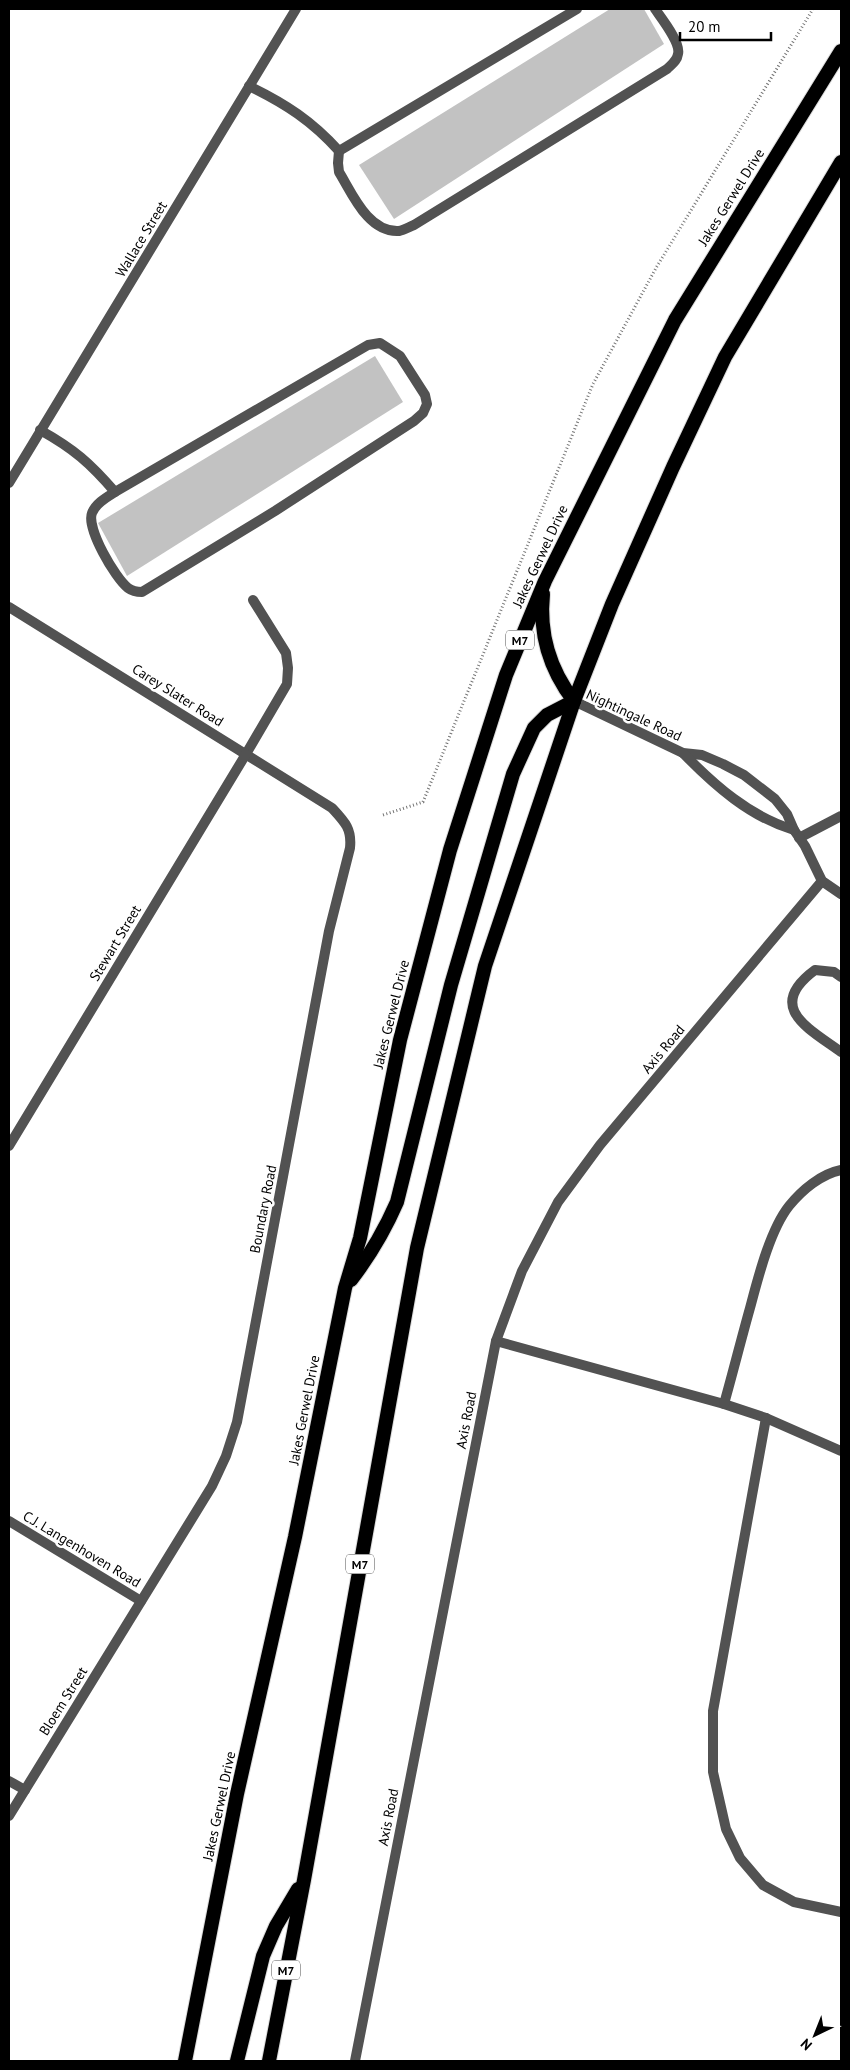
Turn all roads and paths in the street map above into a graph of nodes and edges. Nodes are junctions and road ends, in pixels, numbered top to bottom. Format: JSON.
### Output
{"nodes":[{"id":1,"x":296,"y":9,"type":"edge"},
{"id":2,"x":577,"y":9,"type":"edge"},
{"id":3,"x":655,"y":9,"type":"edge"},
{"id":4,"x":813,"y":9,"type":"edge"},
{"id":5,"x":841,"y":51,"type":"edge"},
{"id":6,"x":249,"y":86,"type":"junction"},
{"id":7,"x":340,"y":151,"type":"junction"},
{"id":8,"x":841,"y":162,"type":"edge"},
{"id":9,"x":40,"y":430,"type":"junction"},
{"id":10,"x":9,"y":483,"type":"edge"},
{"id":11,"x":115,"y":492,"type":"junction"},
{"id":12,"x":545,"y":581,"type":"junction"},
{"id":13,"x":253,"y":600,"type":"dead end"},
{"id":14,"x":9,"y":607,"type":"edge"},
{"id":15,"x":574,"y":701,"type":"junction"},
{"id":16,"x":683,"y":753,"type":"junction"},
{"id":17,"x":246,"y":754,"type":"junction"},
{"id":18,"x":332,"y":808,"type":"joint"},
{"id":19,"x":383,"y":815,"type":"dead end"},
{"id":20,"x":841,"y":816,"type":"edge"},
{"id":21,"x":796,"y":834,"type":"junction"},
{"id":22,"x":822,"y":881,"type":"junction"},
{"id":23,"x":841,"y":894,"type":"edge"},
{"id":24,"x":841,"y":977,"type":"edge"},
{"id":25,"x":841,"y":1052,"type":"edge"},
{"id":26,"x":9,"y":1146,"type":"edge"},
{"id":27,"x":841,"y":1170,"type":"edge"},
{"id":28,"x":345,"y":1288,"type":"junction"},
{"id":29,"x":496,"y":1341,"type":"junction"},
{"id":30,"x":724,"y":1404,"type":"junction"},
{"id":31,"x":766,"y":1418,"type":"junction"},
{"id":32,"x":841,"y":1451,"type":"edge"},
{"id":33,"x":9,"y":1521,"type":"edge"},
{"id":34,"x":141,"y":1601,"type":"junction"},
{"id":35,"x":9,"y":1780,"type":"edge"},
{"id":36,"x":25,"y":1790,"type":"junction"},
{"id":37,"x":9,"y":1816,"type":"edge"},
{"id":38,"x":304,"y":1880,"type":"junction"},
{"id":39,"x":841,"y":1912,"type":"edge"},
{"id":40,"x":185,"y":2061,"type":"edge"},
{"id":41,"x":236,"y":2061,"type":"edge"},
{"id":42,"x":268,"y":2061,"type":"edge"},
{"id":43,"x":355,"y":2061,"type":"edge"}],
"edges":[{"from":1,"to":6,"type":"street","name":"Wallace Street"},
{"from":2,"to":7,"type":"street"},
{"from":3,"to":7,"type":"street"},
{"from":4,"to":19,"type":"path"},
{"from":5,"to":12,"type":"highway","name":"Jakes Gerwel Drive","number":"M7"},
{"from":6,"to":7,"type":"street"},
{"from":6,"to":9,"type":"street","name":"Wallace Street"},
{"from":8,"to":15,"type":"highway","number":"M7"},
{"from":9,"to":10,"type":"street","name":"Wallace Street"},
{"from":9,"to":11,"type":"street"},
{"from":11,"to":11,"type":"street"},
{"from":12,"to":15,"type":"highway"},
{"from":12,"to":28,"type":"highway","name":"Jakes Gerwel Drive","number":"M7"},
{"from":13,"to":17,"type":"street","name":"Stewart Street"},
{"from":14,"to":17,"type":"street","name":"Carey Slater Road"},
{"from":15,"to":16,"type":"street","name":"Nightingale Road"},
{"from":15,"to":28,"type":"highway"},
{"from":15,"to":38,"type":"highway","number":"M7"},
{"from":16,"to":21,"type":"street","name":"Nightingale Road"},
{"from":16,"to":21,"type":"street","name":"Nightingale Road"},
{"from":17,"to":18,"type":"street","name":"Carey Slater Road"},
{"from":17,"to":26,"type":"street","name":"Stewart Street"},
{"from":18,"to":34,"type":"street","name":"Boundary Road"},
{"from":20,"to":21,"type":"street"},
{"from":21,"to":22,"type":"street","name":"Nightingale Road"},
{"from":22,"to":23,"type":"street","name":"Nightingale Road"},
{"from":22,"to":29,"type":"street","name":"Axis Road"},
{"from":24,"to":25,"type":"street"},
{"from":27,"to":30,"type":"street"},
{"from":28,"to":40,"type":"highway","name":"Jakes Gerwel Drive","number":"M7"},
{"from":29,"to":30,"type":"street"},
{"from":29,"to":43,"type":"street","name":"Axis Road"},
{"from":30,"to":31,"type":"street"},
{"from":31,"to":32,"type":"street"},
{"from":31,"to":39,"type":"street"},
{"from":33,"to":34,"type":"street","name":"C.J. Langenhoven Road"},
{"from":34,"to":36,"type":"street","name":"Bloem Street"},
{"from":35,"to":36,"type":"street"},
{"from":36,"to":37,"type":"street","name":"Bloem Street"},
{"from":38,"to":41,"type":"highway"},
{"from":38,"to":42,"type":"highway","number":"M7"}]}
